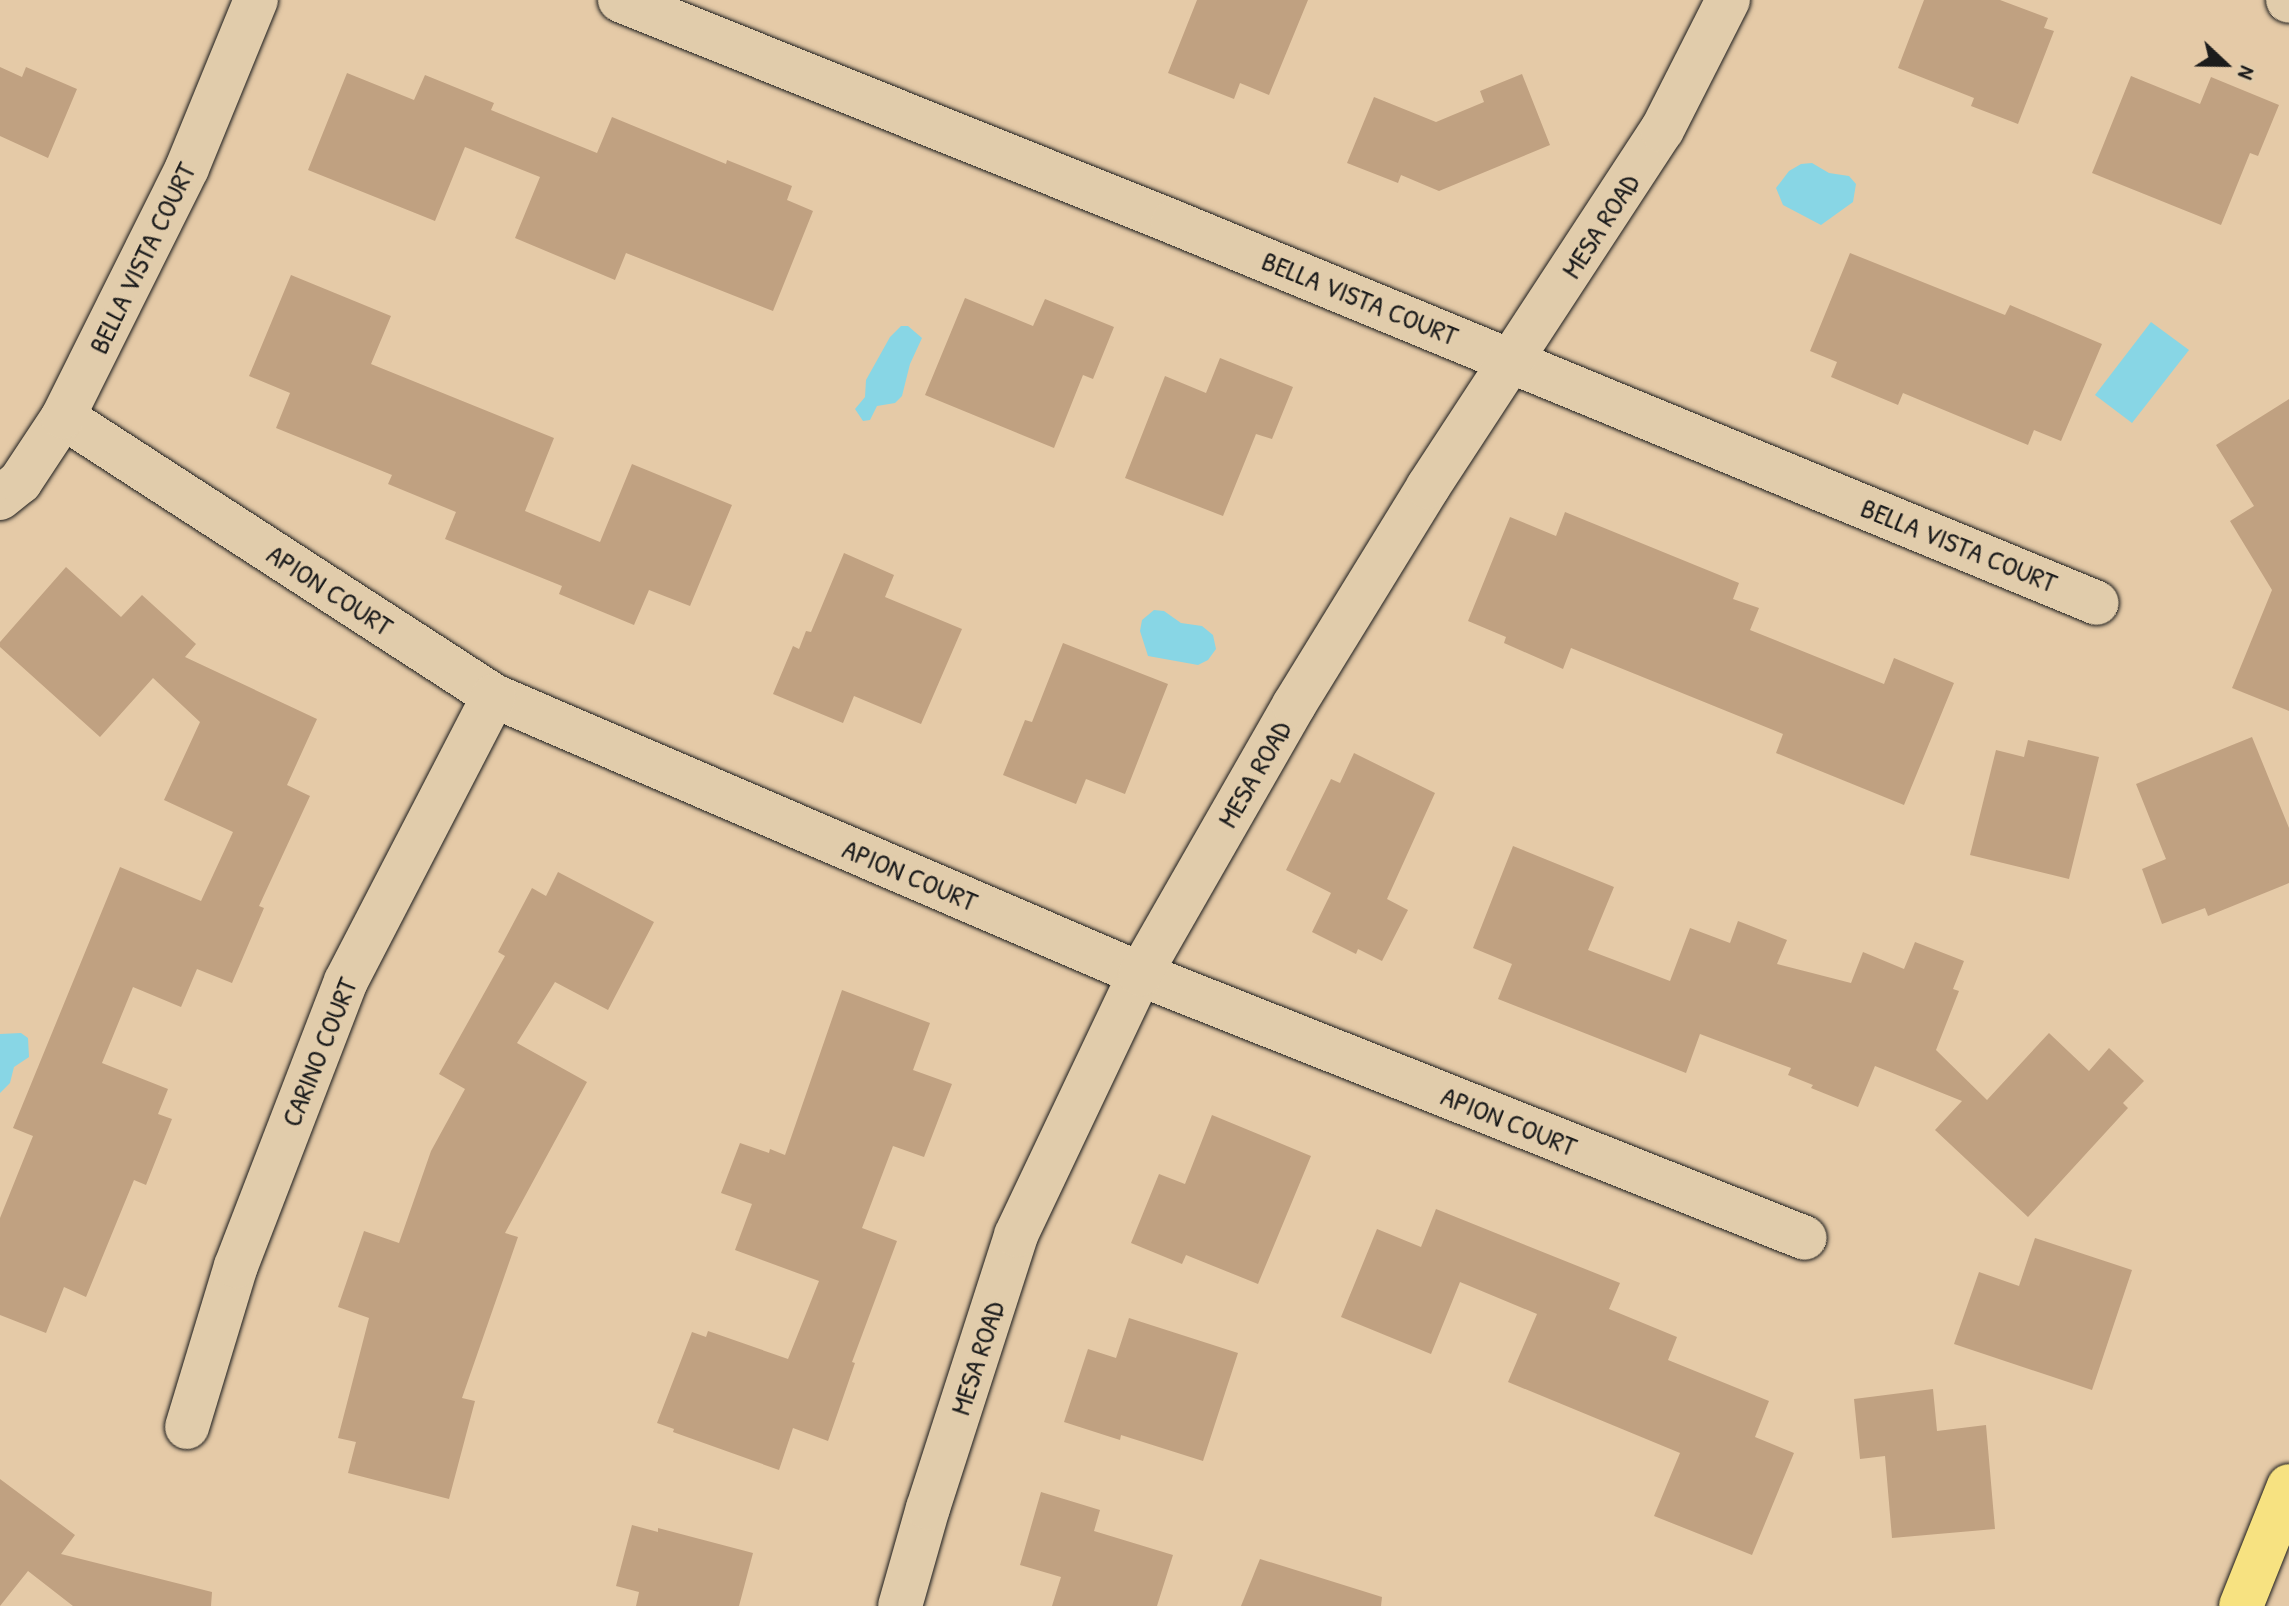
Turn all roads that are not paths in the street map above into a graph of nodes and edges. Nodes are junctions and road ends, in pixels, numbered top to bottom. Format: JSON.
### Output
{"nodes":[{"id":1,"x":256,"y":0,"type":"edge"},
{"id":2,"x":620,"y":0,"type":"edge"},
{"id":3,"x":1728,"y":0,"type":"edge"},
{"id":4,"x":1513,"y":361,"type":"junction"},
{"id":5,"x":63,"y":417,"type":"junction"},
{"id":6,"x":0,"y":498,"type":"edge"},
{"id":7,"x":2097,"y":603,"type":"dead end"},
{"id":8,"x":494,"y":696,"type":"junction"},
{"id":9,"x":1140,"y":974,"type":"junction"},
{"id":10,"x":1805,"y":1238,"type":"dead end"},
{"id":11,"x":187,"y":1427,"type":"dead end"},
{"id":12,"x":2289,"y":1486,"type":"edge"},
{"id":13,"x":900,"y":1606,"type":"edge"},
{"id":14,"x":2241,"y":1606,"type":"edge"}],
"edges":[{"from":1,"to":5,"type":"street","name":"BELLA VISTA COURT"},
{"from":2,"to":4,"type":"street","name":"BELLA VISTA COURT"},
{"from":3,"to":4,"type":"street","name":"MESA ROAD"},
{"from":4,"to":7,"type":"street","name":"BELLA VISTA COURT"},
{"from":4,"to":9,"type":"street","name":"MESA ROAD"},
{"from":5,"to":6,"type":"street","name":"BELLA VISTA COURT"},
{"from":5,"to":8,"type":"street","name":"APION COURT"},
{"from":8,"to":9,"type":"street","name":"APION COURT"},
{"from":8,"to":11,"type":"street","name":"CARINO COURT"},
{"from":9,"to":10,"type":"street","name":"APION COURT"},
{"from":9,"to":13,"type":"street","name":"MESA ROAD"},
{"from":12,"to":14,"type":"highway"}]}
